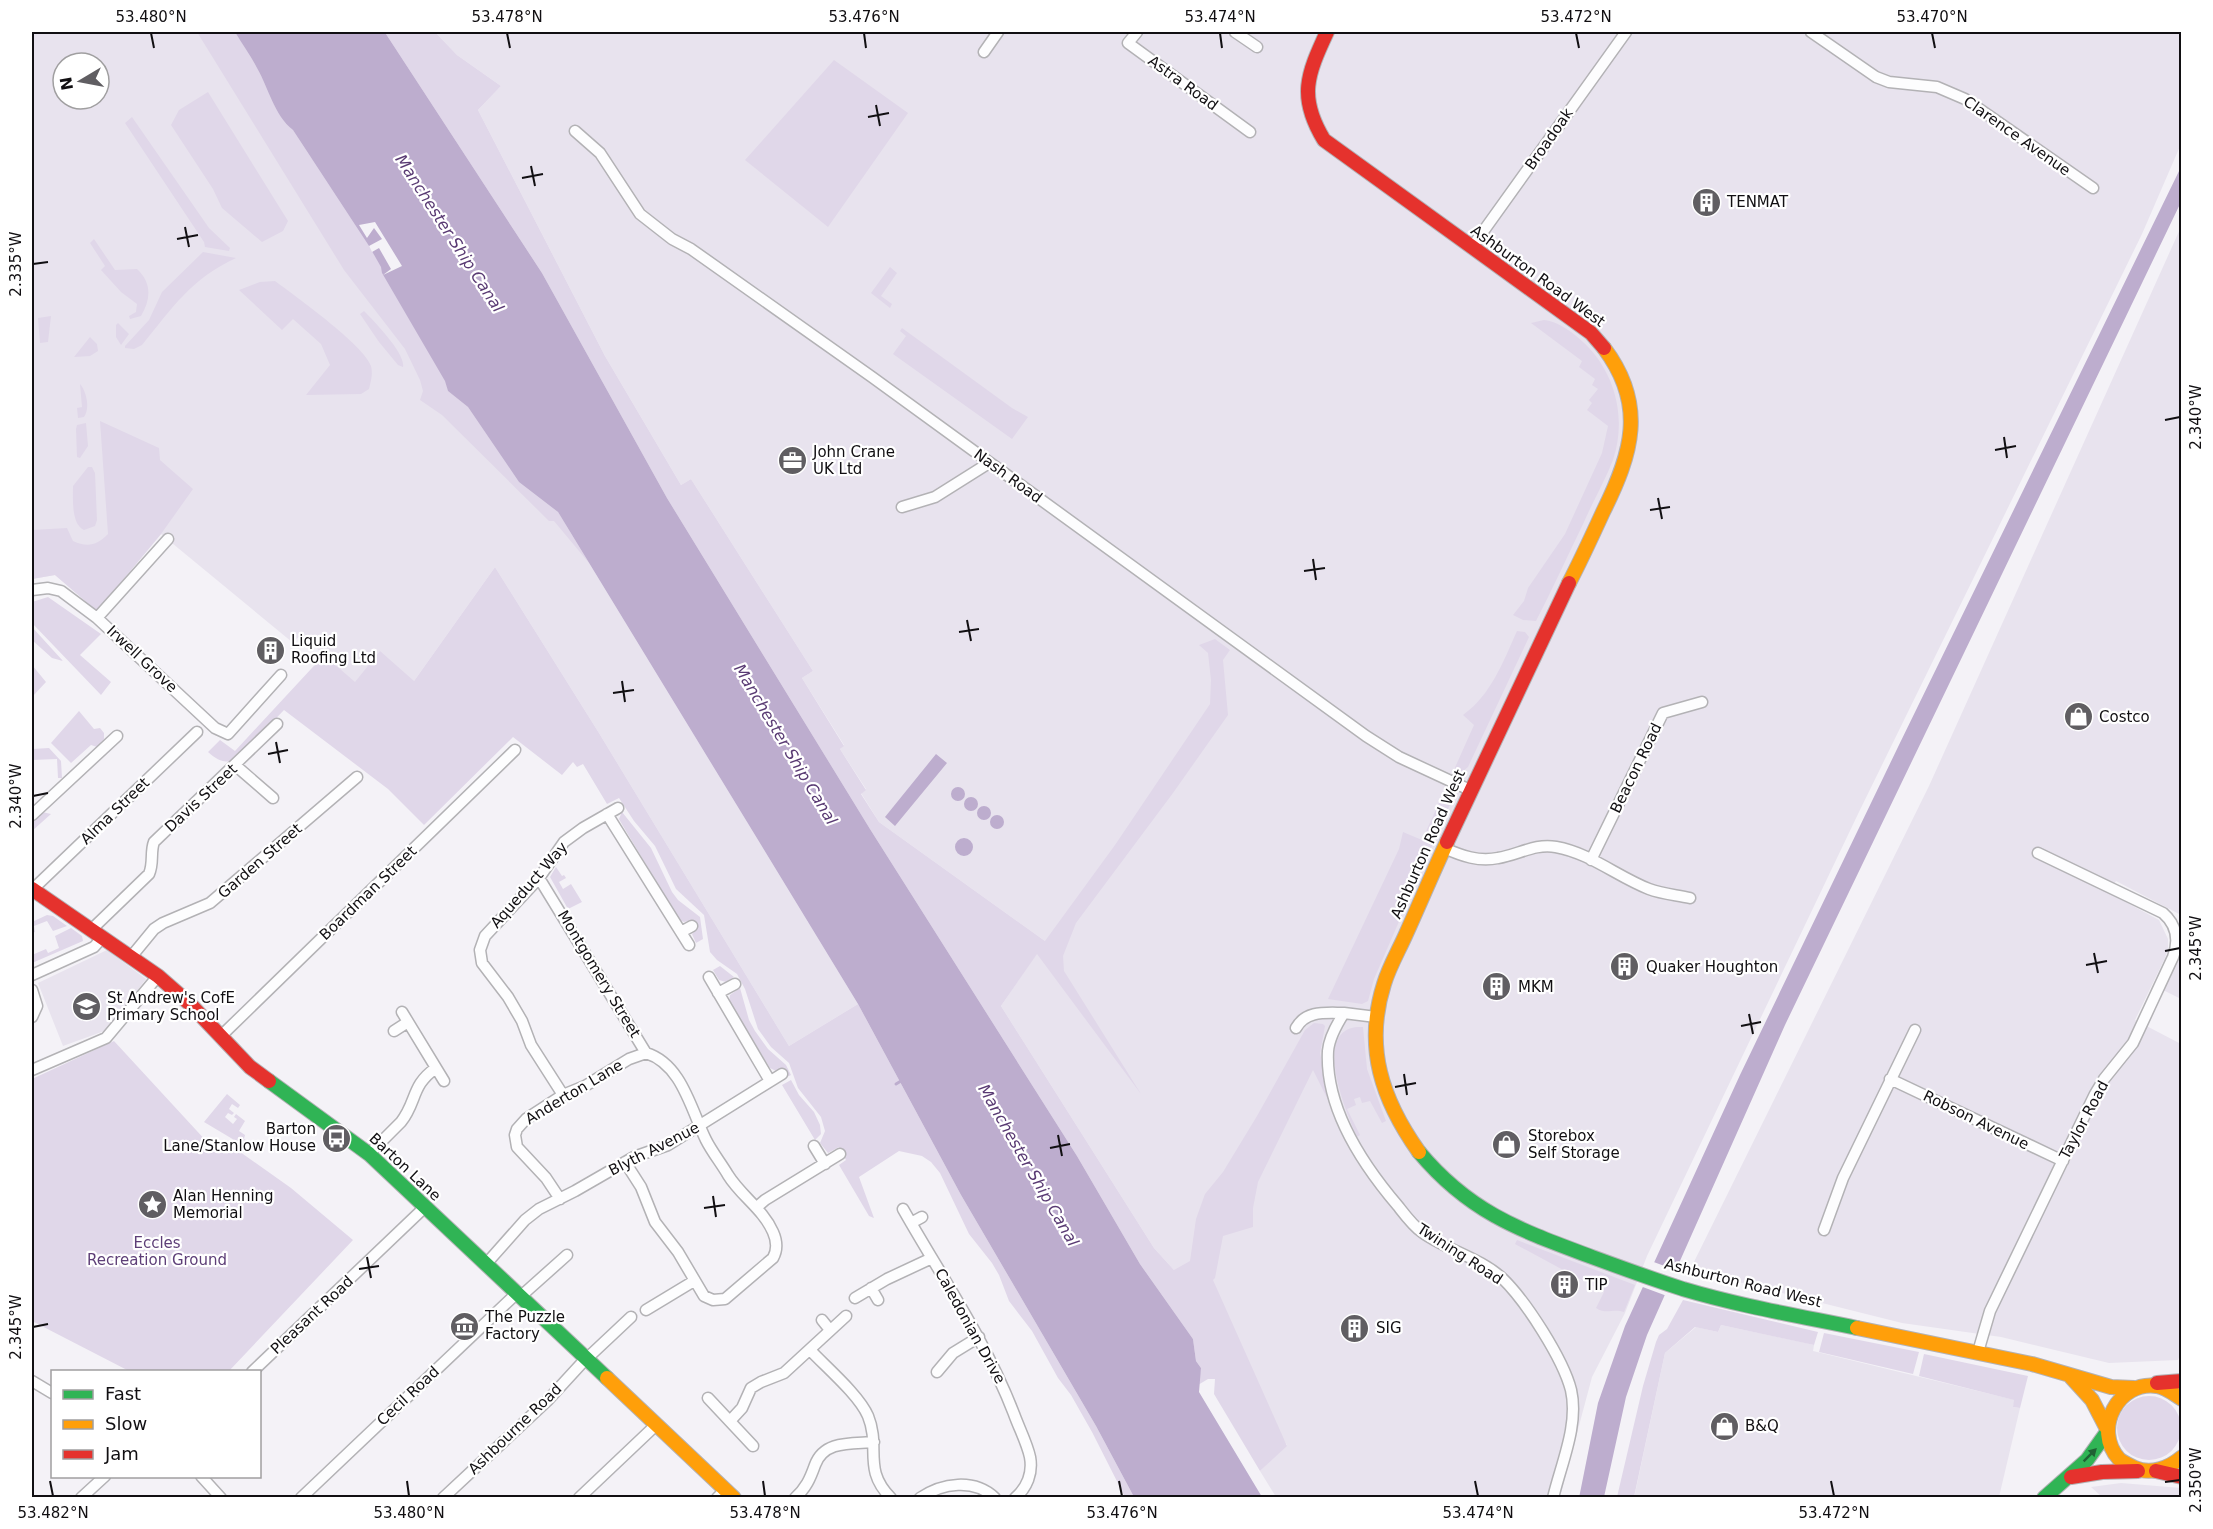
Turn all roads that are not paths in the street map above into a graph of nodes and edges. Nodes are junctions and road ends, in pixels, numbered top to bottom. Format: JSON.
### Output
{"nodes":[{"id":1,"x":998,"y":32,"type":"edge"},
{"id":2,"x":1137,"y":32,"type":"edge"},
{"id":3,"x":1235,"y":32,"type":"edge"},
{"id":4,"x":1327,"y":32,"type":"edge"},
{"id":5,"x":1626,"y":32,"type":"edge"},
{"id":6,"x":1811,"y":32,"type":"edge"},
{"id":7,"x":1257,"y":47,"type":"dead end"},
{"id":8,"x":984,"y":52,"type":"dead end"},
{"id":9,"x":575,"y":131,"type":"dead end"},
{"id":10,"x":1250,"y":132,"type":"dead end"},
{"id":11,"x":2093,"y":188,"type":"dead end"},
{"id":12,"x":1472,"y":247,"type":"junction"},
{"id":13,"x":990,"y":463,"type":"junction"},
{"id":14,"x":902,"y":507,"type":"dead end"},
{"id":15,"x":168,"y":539,"type":"dead end"},
{"id":16,"x":32,"y":590,"type":"edge"},
{"id":17,"x":97,"y":618,"type":"junction"},
{"id":18,"x":281,"y":675,"type":"dead end"},
{"id":19,"x":1701,"y":702,"type":"dead end"},
{"id":20,"x":277,"y":724,"type":"dead end"},
{"id":21,"x":197,"y":732,"type":"dead end"},
{"id":22,"x":117,"y":736,"type":"dead end"},
{"id":23,"x":514,"y":750,"type":"dead end"},
{"id":24,"x":236,"y":765,"type":"junction"},
{"id":25,"x":357,"y":777,"type":"dead end"},
{"id":26,"x":1470,"y":790,"type":"junction"},
{"id":27,"x":273,"y":798,"type":"dead end"},
{"id":28,"x":618,"y":808,"type":"dead end"},
{"id":29,"x":608,"y":814,"type":"junction"},
{"id":30,"x":32,"y":815,"type":"edge"},
{"id":31,"x":1444,"y":848,"type":"junction"},
{"id":32,"x":2038,"y":853,"type":"dead end"},
{"id":33,"x":1591,"y":860,"type":"junction"},
{"id":34,"x":539,"y":878,"type":"junction"},
{"id":35,"x":32,"y":889,"type":"edge"},
{"id":36,"x":1690,"y":898,"type":"dead end"},
{"id":37,"x":692,"y":926,"type":"dead end"},
{"id":38,"x":681,"y":932,"type":"junction"},
{"id":39,"x":96,"y":934,"type":"junction"},
{"id":40,"x":689,"y":945,"type":"dead end"},
{"id":41,"x":131,"y":957,"type":"junction"},
{"id":42,"x":32,"y":975,"type":"edge"},
{"id":43,"x":158,"y":976,"type":"junction"},
{"id":44,"x":709,"y":977,"type":"dead end"},
{"id":45,"x":735,"y":984,"type":"dead end"},
{"id":46,"x":32,"y":990,"type":"edge"},
{"id":47,"x":718,"y":993,"type":"junction"},
{"id":48,"x":402,"y":1012,"type":"dead end"},
{"id":49,"x":1344,"y":1013,"type":"junction"},
{"id":50,"x":32,"y":1017,"type":"edge"},
{"id":51,"x":1376,"y":1017,"type":"junction"},
{"id":52,"x":408,"y":1022,"type":"junction"},
{"id":53,"x":1296,"y":1028,"type":"dead end"},
{"id":54,"x":1915,"y":1030,"type":"dead end"},
{"id":55,"x":394,"y":1031,"type":"dead end"},
{"id":56,"x":221,"y":1036,"type":"junction"},
{"id":57,"x":646,"y":1053,"type":"junction"},
{"id":58,"x":436,"y":1068,"type":"junction"},
{"id":59,"x":32,"y":1070,"type":"edge"},
{"id":60,"x":782,"y":1074,"type":"dead end"},
{"id":61,"x":1890,"y":1078,"type":"junction"},
{"id":62,"x":444,"y":1081,"type":"dead end"},
{"id":63,"x":770,"y":1082,"type":"junction"},
{"id":64,"x":563,"y":1095,"type":"junction"},
{"id":65,"x":700,"y":1126,"type":"junction"},
{"id":66,"x":814,"y":1146,"type":"dead end"},
{"id":67,"x":369,"y":1154,"type":"junction"},
{"id":68,"x":840,"y":1154,"type":"dead end"},
{"id":69,"x":2063,"y":1161,"type":"junction"},
{"id":70,"x":625,"y":1162,"type":"junction"},
{"id":71,"x":825,"y":1164,"type":"junction"},
{"id":72,"x":560,"y":1199,"type":"junction"},
{"id":73,"x":424,"y":1207,"type":"junction"},
{"id":74,"x":757,"y":1207,"type":"junction"},
{"id":75,"x":903,"y":1209,"type":"dead end"},
{"id":76,"x":922,"y":1217,"type":"dead end"},
{"id":77,"x":911,"y":1223,"type":"junction"},
{"id":78,"x":1824,"y":1230,"type":"dead end"},
{"id":79,"x":567,"y":1255,"type":"dead end"},
{"id":80,"x":932,"y":1258,"type":"junction"},
{"id":81,"x":486,"y":1264,"type":"junction"},
{"id":82,"x":694,"y":1281,"type":"junction"},
{"id":83,"x":871,"y":1288,"type":"junction"},
{"id":84,"x":518,"y":1295,"type":"junction"},
{"id":85,"x":855,"y":1298,"type":"dead end"},
{"id":86,"x":878,"y":1300,"type":"dead end"},
{"id":87,"x":646,"y":1310,"type":"dead end"},
{"id":88,"x":846,"y":1316,"type":"dead end"},
{"id":89,"x":631,"y":1317,"type":"dead end"},
{"id":90,"x":822,"y":1320,"type":"dead end"},
{"id":91,"x":830,"y":1330,"type":"junction"},
{"id":92,"x":979,"y":1337,"type":"junction"},
{"id":93,"x":810,"y":1350,"type":"junction"},
{"id":94,"x":1978,"y":1352,"type":"junction"},
{"id":95,"x":586,"y":1360,"type":"junction"},
{"id":96,"x":253,"y":1370,"type":"edge"},
{"id":97,"x":937,"y":1372,"type":"dead end"},
{"id":98,"x":2065,"y":1372,"type":"junction"},
{"id":99,"x":32,"y":1381,"type":"edge"},
{"id":100,"x":2181,"y":1381,"type":"edge"},
{"id":101,"x":2141,"y":1386,"type":"junction"},
{"id":102,"x":51,"y":1392,"type":"edge"},
{"id":103,"x":708,"y":1398,"type":"dead end"},
{"id":104,"x":2181,"y":1399,"type":"edge"},
{"id":105,"x":730,"y":1421,"type":"junction"},
{"id":106,"x":656,"y":1425,"type":"junction"},
{"id":107,"x":2107,"y":1430,"type":"junction"},
{"id":108,"x":873,"y":1442,"type":"junction"},
{"id":109,"x":753,"y":1446,"type":"dead end"},
{"id":110,"x":2181,"y":1456,"type":"edge"},
{"id":111,"x":2151,"y":1471,"type":"junction"},
{"id":112,"x":2071,"y":1476,"type":"junction"},
{"id":113,"x":2181,"y":1477,"type":"edge"},
{"id":114,"x":103,"y":1478,"type":"edge"},
{"id":115,"x":203,"y":1478,"type":"edge"},
{"id":116,"x":725,"y":1495,"type":"edge"},
{"id":117,"x":802,"y":1495,"type":"edge"},
{"id":118,"x":81,"y":1497,"type":"edge"},
{"id":119,"x":221,"y":1497,"type":"edge"},
{"id":120,"x":300,"y":1497,"type":"edge"},
{"id":121,"x":443,"y":1497,"type":"edge"},
{"id":122,"x":579,"y":1497,"type":"edge"},
{"id":123,"x":891,"y":1497,"type":"edge"},
{"id":124,"x":920,"y":1497,"type":"edge"},
{"id":125,"x":995,"y":1497,"type":"edge"},
{"id":126,"x":1015,"y":1497,"type":"edge"},
{"id":127,"x":1553,"y":1497,"type":"edge"},
{"id":128,"x":2044,"y":1497,"type":"edge"}],
"edges":[{"from":1,"to":8,"type":"street"},
{"from":2,"to":10,"type":"street","name":"Astra Road"},
{"from":3,"to":7,"type":"street"},
{"from":4,"to":12,"type":"main road","name":"Ashburton Road West"},
{"from":5,"to":12,"type":"street","name":"Broadoak"},
{"from":6,"to":11,"type":"street","name":"Clarence Avenue"},
{"from":9,"to":13,"type":"street","name":"Nash Road"},
{"from":12,"to":26,"type":"main road","name":"Ashburton Road West"},
{"from":13,"to":14,"type":"street"},
{"from":13,"to":26,"type":"street","name":"Nash Road"},
{"from":15,"to":17,"type":"street"},
{"from":16,"to":17,"type":"street","name":"Irwell Grove"},
{"from":17,"to":18,"type":"street","name":"Irwell Grove"},
{"from":19,"to":33,"type":"street","name":"Beacon Road"},
{"from":20,"to":24,"type":"street","name":"Davis Street"},
{"from":21,"to":35,"type":"street","name":"Alma Street"},
{"from":22,"to":30,"type":"street"},
{"from":23,"to":56,"type":"street","name":"Boardman Street"},
{"from":24,"to":27,"type":"street"},
{"from":24,"to":39,"type":"street","name":"Davis Street"},
{"from":25,"to":41,"type":"street","name":"Garden Street"},
{"from":26,"to":31,"type":"main road","name":"Ashburton Road West"},
{"from":28,"to":29,"type":"street","name":"Aqueduct Way"},
{"from":29,"to":34,"type":"street","name":"Aqueduct Way"},
{"from":29,"to":38,"type":"street"},
{"from":31,"to":33,"type":"street"},
{"from":31,"to":51,"type":"main road","name":"Ashburton Road West"},
{"from":32,"to":69,"type":"street","name":"Taylor Road"},
{"from":33,"to":36,"type":"street"},
{"from":34,"to":57,"type":"street","name":"Montgomery Street"},
{"from":34,"to":64,"type":"street","name":"Aqueduct Way"},
{"from":35,"to":39,"type":"main road","name":"Barton Lane"},
{"from":37,"to":38,"type":"street"},
{"from":38,"to":40,"type":"street"},
{"from":39,"to":41,"type":"main road","name":"Barton Lane"},
{"from":39,"to":42,"type":"street","name":"Davis Street"},
{"from":41,"to":43,"type":"main road","name":"Barton Lane"},
{"from":43,"to":56,"type":"main road","name":"Barton Lane"},
{"from":43,"to":59,"type":"street"},
{"from":44,"to":47,"type":"street"},
{"from":45,"to":47,"type":"street"},
{"from":46,"to":50,"type":"street"},
{"from":47,"to":63,"type":"street"},
{"from":48,"to":52,"type":"street"},
{"from":49,"to":51,"type":"street"},
{"from":49,"to":53,"type":"street"},
{"from":49,"to":127,"type":"street","name":"Twining Road"},
{"from":51,"to":94,"type":"main road","name":"Ashburton Road West"},
{"from":52,"to":55,"type":"street"},
{"from":52,"to":58,"type":"street"},
{"from":54,"to":61,"type":"street"},
{"from":56,"to":67,"type":"main road","name":"Barton Lane"},
{"from":57,"to":64,"type":"street","name":"Anderton Lane"},
{"from":57,"to":65,"type":"street","name":"Montgomery Street"},
{"from":58,"to":62,"type":"street"},
{"from":58,"to":67,"type":"street"},
{"from":60,"to":63,"type":"street","name":"Blyth Avenue"},
{"from":61,"to":69,"type":"street","name":"Robson Avenue"},
{"from":61,"to":78,"type":"street"},
{"from":63,"to":65,"type":"street","name":"Blyth Avenue"},
{"from":64,"to":72,"type":"street","name":"Anderton Lane"},
{"from":65,"to":70,"type":"street","name":"Blyth Avenue"},
{"from":65,"to":74,"type":"street","name":"Montgomery Street"},
{"from":66,"to":71,"type":"street"},
{"from":67,"to":73,"type":"main road","name":"Barton Lane"},
{"from":68,"to":71,"type":"street"},
{"from":69,"to":94,"type":"street","name":"Taylor Road"},
{"from":70,"to":72,"type":"street","name":"Blyth Avenue"},
{"from":70,"to":82,"type":"street","name":"Montgomery Street"},
{"from":71,"to":74,"type":"street"},
{"from":72,"to":81,"type":"street","name":"Blyth Avenue"},
{"from":73,"to":81,"type":"main road","name":"Barton Lane"},
{"from":73,"to":96,"type":"street","name":"Pleasant Road"},
{"from":74,"to":82,"type":"street","name":"Montgomery Street"},
{"from":75,"to":77,"type":"street","name":"Caledonian Drive"},
{"from":76,"to":77,"type":"street"},
{"from":77,"to":80,"type":"street","name":"Caledonian Drive"},
{"from":79,"to":84,"type":"street","name":"Cecil Road"},
{"from":80,"to":83,"type":"street"},
{"from":80,"to":92,"type":"street","name":"Caledonian Drive"},
{"from":81,"to":84,"type":"main road","name":"Barton Lane"},
{"from":82,"to":87,"type":"street"},
{"from":83,"to":85,"type":"street"},
{"from":83,"to":86,"type":"street"},
{"from":84,"to":95,"type":"main road","name":"Barton Lane"},
{"from":84,"to":120,"type":"street","name":"Cecil Road"},
{"from":88,"to":91,"type":"street"},
{"from":89,"to":95,"type":"street","name":"Ashbourne Road"},
{"from":90,"to":91,"type":"street"},
{"from":91,"to":93,"type":"street"},
{"from":92,"to":97,"type":"street"},
{"from":92,"to":126,"type":"street","name":"Caledonian Drive"},
{"from":93,"to":105,"type":"street"},
{"from":93,"to":108,"type":"street"},
{"from":94,"to":98,"type":"main road","name":"Ashburton Road West"},
{"from":95,"to":106,"type":"main road","name":"Barton Lane"},
{"from":95,"to":121,"type":"street","name":"Ashbourne Road"},
{"from":98,"to":101,"type":"main road","name":"Ashburton Road West"},
{"from":98,"to":107,"type":"main road","name":"Ashburton Road West"},
{"from":99,"to":102,"type":"street"},
{"from":100,"to":101,"type":"main road"},
{"from":101,"to":104,"type":"main road"},
{"from":101,"to":107,"type":"main road"},
{"from":103,"to":105,"type":"street"},
{"from":105,"to":109,"type":"street"},
{"from":106,"to":116,"type":"main road","name":"Barton Lane"},
{"from":106,"to":122,"type":"street"},
{"from":107,"to":111,"type":"main road","name":"Ashburton Road West"},
{"from":112,"to":107,"type":"main road","one_way":true},
{"from":108,"to":117,"type":"street"},
{"from":108,"to":123,"type":"street"},
{"from":110,"to":111,"type":"main road"},
{"from":111,"to":112,"type":"main road"},
{"from":111,"to":113,"type":"main road"},
{"from":112,"to":128,"type":"main road"},
{"from":114,"to":118,"type":"street"},
{"from":115,"to":119,"type":"street"},
{"from":124,"to":125,"type":"street"}]}
